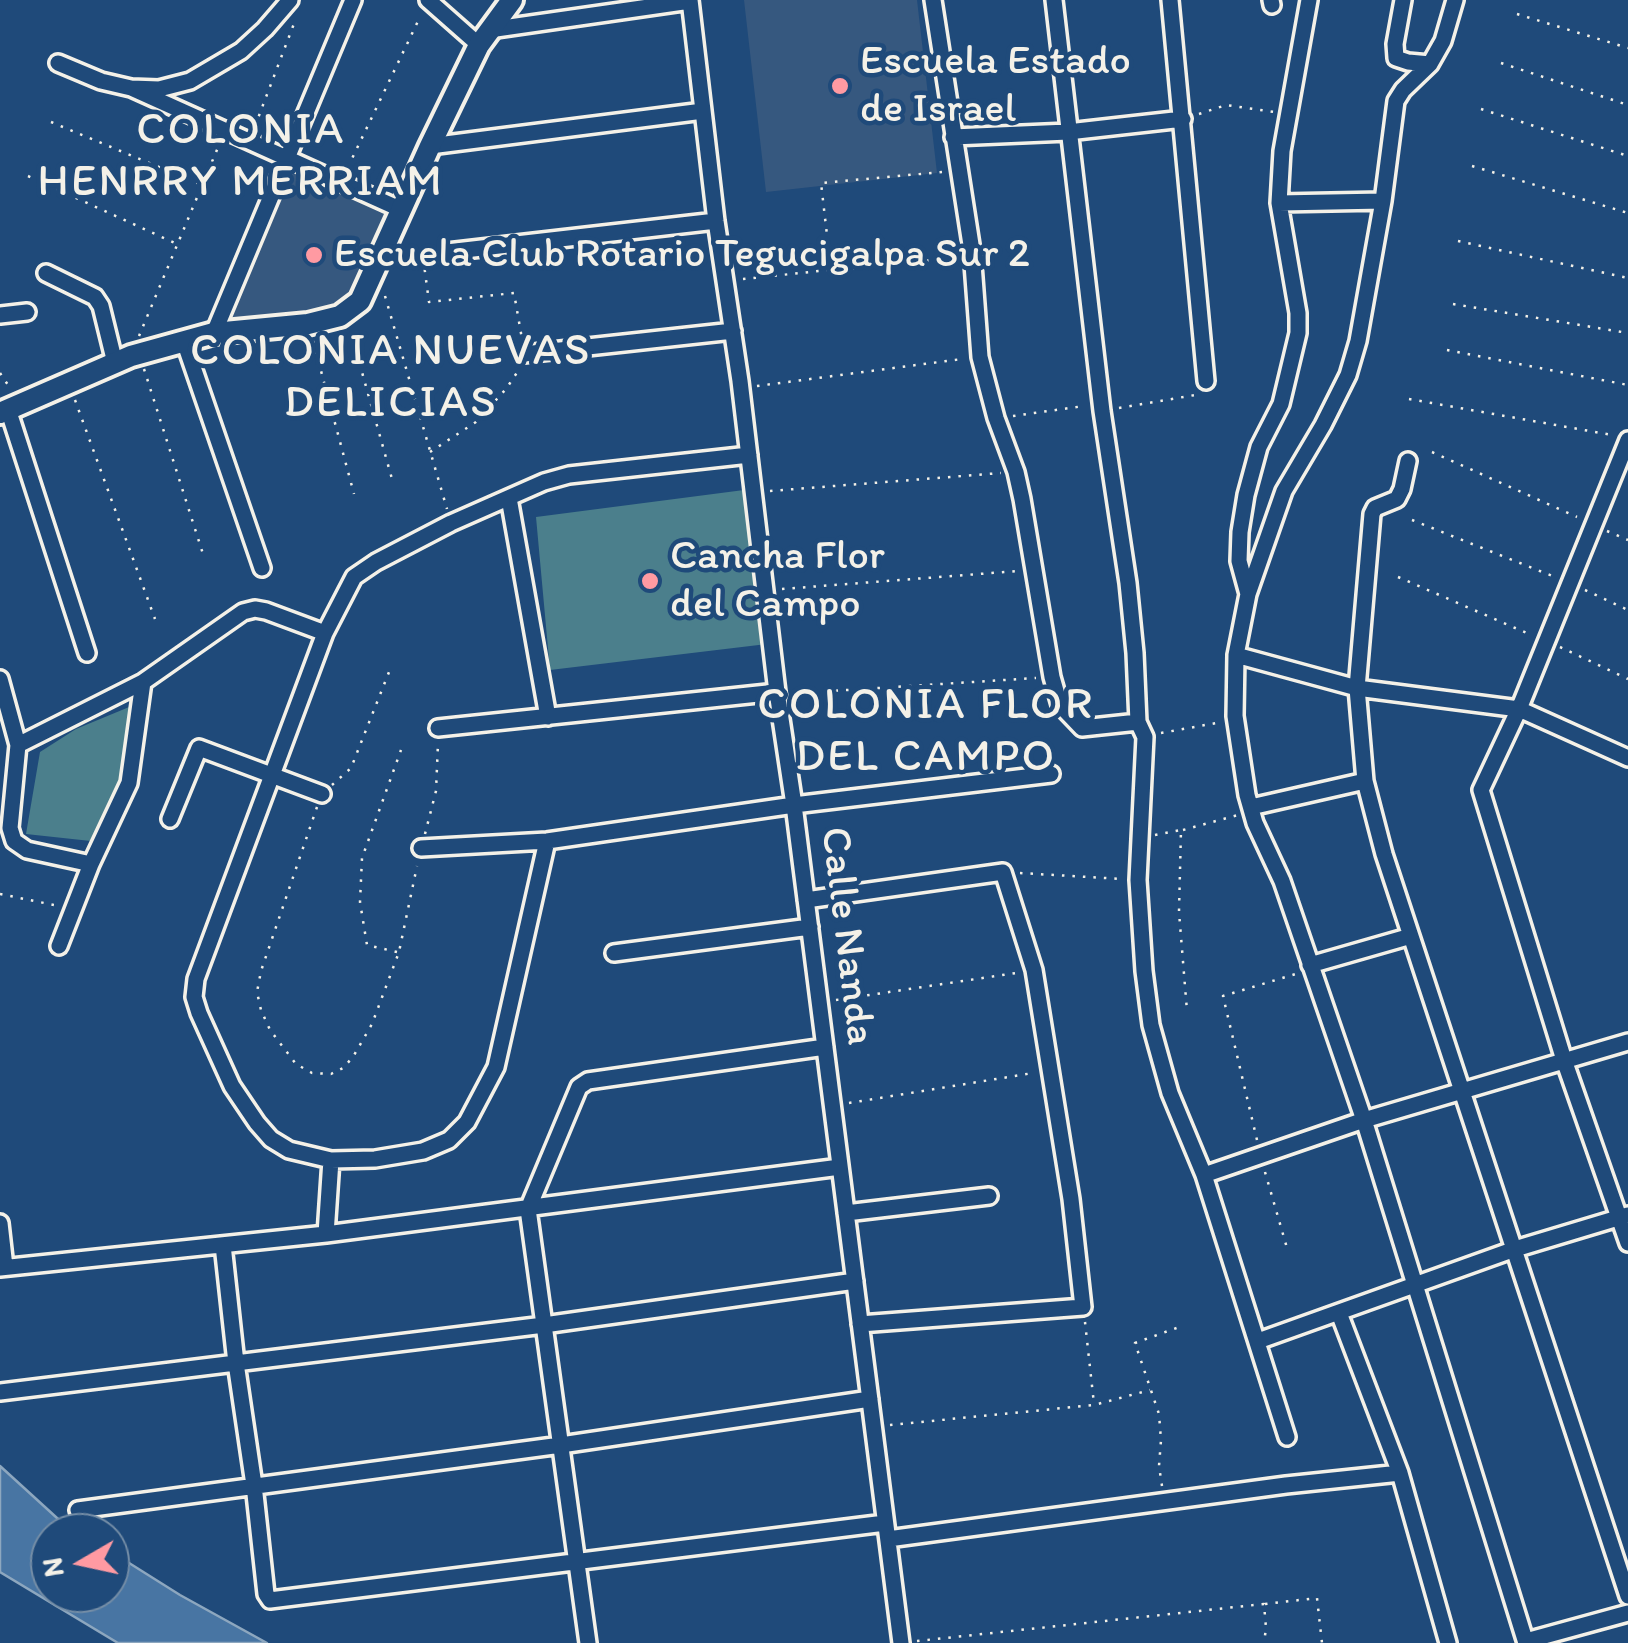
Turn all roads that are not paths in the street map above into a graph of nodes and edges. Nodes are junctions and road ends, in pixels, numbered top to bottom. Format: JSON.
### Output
{"nodes":[{"id":1,"x":290,"y":0,"type":"edge"},
{"id":2,"x":354,"y":0,"type":"edge"},
{"id":3,"x":428,"y":0,"type":"edge"},
{"id":4,"x":512,"y":0,"type":"edge"},
{"id":5,"x":690,"y":0,"type":"edge"},
{"id":6,"x":932,"y":0,"type":"edge"},
{"id":7,"x":1054,"y":0,"type":"edge"},
{"id":8,"x":1170,"y":0,"type":"edge"},
{"id":9,"x":1309,"y":0,"type":"edge"},
{"id":10,"x":1403,"y":0,"type":"edge"},
{"id":11,"x":1455,"y":0,"type":"edge"},
{"id":12,"x":484,"y":38,"type":"junction"},
{"id":13,"x":58,"y":63,"type":"dead end"},
{"id":14,"x":1430,"y":64,"type":"junction"},
{"id":15,"x":131,"y":88,"type":"junction"},
{"id":16,"x":703,"y":111,"type":"junction"},
{"id":17,"x":1183,"y":118,"type":"junction"},
{"id":18,"x":1068,"y":132,"type":"junction"},
{"id":19,"x":953,"y":137,"type":"junction"},
{"id":20,"x":430,"y":146,"type":"junction"},
{"id":21,"x":288,"y":158,"type":"junction"},
{"id":22,"x":1382,"y":201,"type":"junction"},
{"id":23,"x":1279,"y":203,"type":"junction"},
{"id":24,"x":402,"y":210,"type":"junction"},
{"id":25,"x":716,"y":221,"type":"junction"},
{"id":26,"x":447,"y":252,"type":"road end"},
{"id":27,"x":46,"y":273,"type":"dead end"},
{"id":28,"x":27,"y":312,"type":"dead end"},
{"id":29,"x":0,"y":315,"type":"edge"},
{"id":30,"x":733,"y":331,"type":"junction"},
{"id":31,"x":214,"y":334,"type":"junction"},
{"id":32,"x":184,"y":341,"type":"junction"},
{"id":33,"x":524,"y":354,"type":"road end"},
{"id":34,"x":128,"y":357,"type":"junction"},
{"id":35,"x":1206,"y":381,"type":"road end"},
{"id":36,"x":4,"y":411,"type":"edge"},
{"id":37,"x":1628,"y":440,"type":"edge"},
{"id":38,"x":749,"y":455,"type":"junction"},
{"id":39,"x":1408,"y":462,"type":"dead end"},
{"id":40,"x":510,"y":498,"type":"junction"},
{"id":41,"x":262,"y":568,"type":"dead end"},
{"id":42,"x":1248,"y":594,"type":"junction"},
{"id":43,"x":325,"y":633,"type":"junction"},
{"id":44,"x":87,"y":653,"type":"dead end"},
{"id":45,"x":1236,"y":654,"type":"junction"},
{"id":46,"x":0,"y":678,"type":"edge"},
{"id":47,"x":143,"y":682,"type":"junction"},
{"id":48,"x":1357,"y":688,"type":"junction"},
{"id":49,"x":777,"y":696,"type":"junction"},
{"id":50,"x":1519,"y":709,"type":"junction"},
{"id":51,"x":548,"y":717,"type":"junction"},
{"id":52,"x":438,"y":728,"type":"road end"},
{"id":53,"x":1141,"y":729,"type":"junction"},
{"id":54,"x":18,"y":744,"type":"junction"},
{"id":55,"x":1628,"y":758,"type":"edge"},
{"id":56,"x":273,"y":774,"type":"junction"},
{"id":57,"x":1051,"y":774,"type":"dead end"},
{"id":58,"x":1366,"y":781,"type":"junction"},
{"id":59,"x":322,"y":794,"type":"road end"},
{"id":60,"x":794,"y":805,"type":"junction"},
{"id":61,"x":1251,"y":809,"type":"junction"},
{"id":62,"x":170,"y":819,"type":"dead end"},
{"id":63,"x":546,"y":841,"type":"junction"},
{"id":64,"x":421,"y":848,"type":"road end"},
{"id":65,"x":92,"y":864,"type":"junction"},
{"id":66,"x":806,"y":900,"type":"junction"},
{"id":67,"x":810,"y":926,"type":"junction"},
{"id":68,"x":1411,"y":936,"type":"junction"},
{"id":69,"x":58,"y":946,"type":"dead end"},
{"id":70,"x":614,"y":953,"type":"dead end"},
{"id":71,"x":1311,"y":967,"type":"junction"},
{"id":72,"x":1628,"y":1042,"type":"edge"},
{"id":73,"x":825,"y":1047,"type":"junction"},
{"id":74,"x":1564,"y":1060,"type":"junction"},
{"id":75,"x":1463,"y":1090,"type":"junction"},
{"id":76,"x":1364,"y":1120,"type":"junction"},
{"id":77,"x":331,"y":1160,"type":"junction"},
{"id":78,"x":840,"y":1167,"type":"junction"},
{"id":79,"x":1204,"y":1175,"type":"junction"},
{"id":80,"x":989,"y":1196,"type":"dead end"},
{"id":81,"x":528,"y":1209,"type":"junction"},
{"id":82,"x":846,"y":1214,"type":"junction"},
{"id":83,"x":1623,"y":1217,"type":"edge"},
{"id":84,"x":0,"y":1224,"type":"edge"},
{"id":85,"x":326,"y":1234,"type":"junction"},
{"id":86,"x":1628,"y":1242,"type":"edge"},
{"id":87,"x":222,"y":1245,"type":"junction"},
{"id":88,"x":1515,"y":1249,"type":"junction"},
{"id":89,"x":2,"y":1268,"type":"edge"},
{"id":90,"x":855,"y":1281,"type":"junction"},
{"id":91,"x":1414,"y":1284,"type":"junction"},
{"id":92,"x":1339,"y":1313,"type":"junction"},
{"id":93,"x":860,"y":1324,"type":"junction"},
{"id":94,"x":544,"y":1325,"type":"junction"},
{"id":95,"x":1258,"y":1341,"type":"junction"},
{"id":96,"x":236,"y":1363,"type":"junction"},
{"id":97,"x":0,"y":1392,"type":"edge"},
{"id":98,"x":870,"y":1400,"type":"junction"},
{"id":99,"x":1287,"y":1437,"type":"dead end"},
{"id":100,"x":560,"y":1445,"type":"junction"},
{"id":101,"x":1400,"y":1473,"type":"junction"},
{"id":102,"x":254,"y":1485,"type":"junction"},
{"id":103,"x":78,"y":1510,"type":"dead end"},
{"id":104,"x":886,"y":1531,"type":"junction"},
{"id":105,"x":576,"y":1561,"type":"junction"},
{"id":106,"x":1628,"y":1596,"type":"edge"},
{"id":107,"x":1628,"y":1613,"type":"edge"},
{"id":108,"x":1526,"y":1642,"type":"edge"},
{"id":109,"x":588,"y":1643,"type":"edge"},
{"id":110,"x":899,"y":1643,"type":"edge"},
{"id":111,"x":1448,"y":1643,"type":"edge"}],
"edges":[{"from":1,"to":15,"type":"street"},
{"from":2,"to":21,"type":"street"},
{"from":3,"to":12,"type":"street"},
{"from":4,"to":12,"type":"street"},
{"from":5,"to":12,"type":"street"},
{"from":5,"to":16,"type":"street","name":"Calle Nanda"},
{"from":6,"to":19,"type":"street"},
{"from":7,"to":18,"type":"street"},
{"from":8,"to":17,"type":"street"},
{"from":9,"to":23,"type":"street"},
{"from":10,"to":14,"type":"street"},
{"from":11,"to":14,"type":"street"},
{"from":12,"to":20,"type":"street"},
{"from":13,"to":15,"type":"street"},
{"from":14,"to":22,"type":"street"},
{"from":15,"to":21,"type":"street"},
{"from":16,"to":20,"type":"street"},
{"from":16,"to":25,"type":"street","name":"Calle Nanda"},
{"from":17,"to":18,"type":"street"},
{"from":17,"to":35,"type":"street"},
{"from":18,"to":19,"type":"street"},
{"from":18,"to":53,"type":"street"},
{"from":19,"to":53,"type":"street"},
{"from":20,"to":24,"type":"street"},
{"from":21,"to":24,"type":"street"},
{"from":21,"to":31,"type":"street"},
{"from":22,"to":23,"type":"street"},
{"from":22,"to":42,"type":"street"},
{"from":23,"to":42,"type":"street"},
{"from":24,"to":31,"type":"street"},
{"from":25,"to":26,"type":"street"},
{"from":25,"to":30,"type":"street","name":"Calle Nanda"},
{"from":27,"to":34,"type":"street"},
{"from":28,"to":29,"type":"street"},
{"from":30,"to":33,"type":"street"},
{"from":30,"to":38,"type":"street","name":"Calle Nanda"},
{"from":31,"to":32,"type":"street"},
{"from":32,"to":34,"type":"street"},
{"from":32,"to":41,"type":"street"},
{"from":34,"to":36,"type":"street"},
{"from":36,"to":44,"type":"street"},
{"from":37,"to":50,"type":"street"},
{"from":38,"to":40,"type":"street"},
{"from":38,"to":49,"type":"street","name":"Calle Nanda"},
{"from":39,"to":48,"type":"street"},
{"from":40,"to":43,"type":"street"},
{"from":40,"to":51,"type":"street"},
{"from":42,"to":45,"type":"street"},
{"from":43,"to":47,"type":"street"},
{"from":43,"to":56,"type":"street"},
{"from":45,"to":48,"type":"street"},
{"from":45,"to":61,"type":"street"},
{"from":46,"to":54,"type":"street"},
{"from":47,"to":54,"type":"street"},
{"from":47,"to":65,"type":"street"},
{"from":48,"to":50,"type":"street"},
{"from":48,"to":58,"type":"street"},
{"from":49,"to":51,"type":"street"},
{"from":49,"to":60,"type":"street","name":"Calle Nanda"},
{"from":50,"to":55,"type":"street"},
{"from":50,"to":74,"type":"street"},
{"from":51,"to":52,"type":"street"},
{"from":53,"to":79,"type":"street"},
{"from":54,"to":65,"type":"street"},
{"from":56,"to":59,"type":"street"},
{"from":56,"to":62,"type":"street"},
{"from":56,"to":77,"type":"street"},
{"from":57,"to":60,"type":"street"},
{"from":58,"to":61,"type":"street"},
{"from":58,"to":68,"type":"street"},
{"from":60,"to":63,"type":"street"},
{"from":60,"to":66,"type":"street","name":"Calle Nanda"},
{"from":61,"to":71,"type":"street"},
{"from":63,"to":64,"type":"street"},
{"from":63,"to":77,"type":"street"},
{"from":65,"to":69,"type":"street"},
{"from":66,"to":67,"type":"street","name":"Calle Nanda"},
{"from":66,"to":93,"type":"street"},
{"from":67,"to":70,"type":"street"},
{"from":67,"to":73,"type":"street","name":"Calle Nanda"},
{"from":68,"to":71,"type":"street"},
{"from":68,"to":75,"type":"street"},
{"from":71,"to":76,"type":"street"},
{"from":72,"to":74,"type":"street"},
{"from":73,"to":78,"type":"street","name":"Calle Nanda"},
{"from":73,"to":81,"type":"street"},
{"from":74,"to":75,"type":"street"},
{"from":74,"to":83,"type":"street"},
{"from":75,"to":76,"type":"street"},
{"from":75,"to":88,"type":"street"},
{"from":76,"to":79,"type":"street"},
{"from":76,"to":91,"type":"street"},
{"from":77,"to":85,"type":"street"},
{"from":78,"to":81,"type":"street"},
{"from":78,"to":82,"type":"street","name":"Calle Nanda"},
{"from":79,"to":95,"type":"street"},
{"from":80,"to":82,"type":"street"},
{"from":81,"to":85,"type":"street"},
{"from":81,"to":94,"type":"street"},
{"from":82,"to":90,"type":"street","name":"Calle Nanda"},
{"from":83,"to":86,"type":"street"},
{"from":83,"to":88,"type":"street"},
{"from":84,"to":89,"type":"street"},
{"from":85,"to":87,"type":"street"},
{"from":87,"to":89,"type":"street"},
{"from":87,"to":96,"type":"street"},
{"from":88,"to":91,"type":"street"},
{"from":88,"to":106,"type":"street"},
{"from":90,"to":93,"type":"street","name":"Calle Nanda"},
{"from":90,"to":94,"type":"street"},
{"from":91,"to":92,"type":"street"},
{"from":91,"to":108,"type":"street"},
{"from":92,"to":95,"type":"street"},
{"from":92,"to":101,"type":"street"},
{"from":93,"to":98,"type":"street","name":"Calle Nanda"},
{"from":94,"to":96,"type":"street"},
{"from":94,"to":100,"type":"street"},
{"from":95,"to":99,"type":"street"},
{"from":96,"to":97,"type":"street"},
{"from":96,"to":102,"type":"street"},
{"from":98,"to":100,"type":"street"},
{"from":98,"to":104,"type":"street","name":"Calle Nanda"},
{"from":100,"to":102,"type":"street"},
{"from":100,"to":105,"type":"street"},
{"from":101,"to":104,"type":"street"},
{"from":101,"to":111,"type":"street"},
{"from":102,"to":103,"type":"street"},
{"from":102,"to":105,"type":"street"},
{"from":104,"to":105,"type":"street"},
{"from":104,"to":110,"type":"street","name":"Calle Nanda"},
{"from":105,"to":109,"type":"street"},
{"from":107,"to":108,"type":"street"}]}
